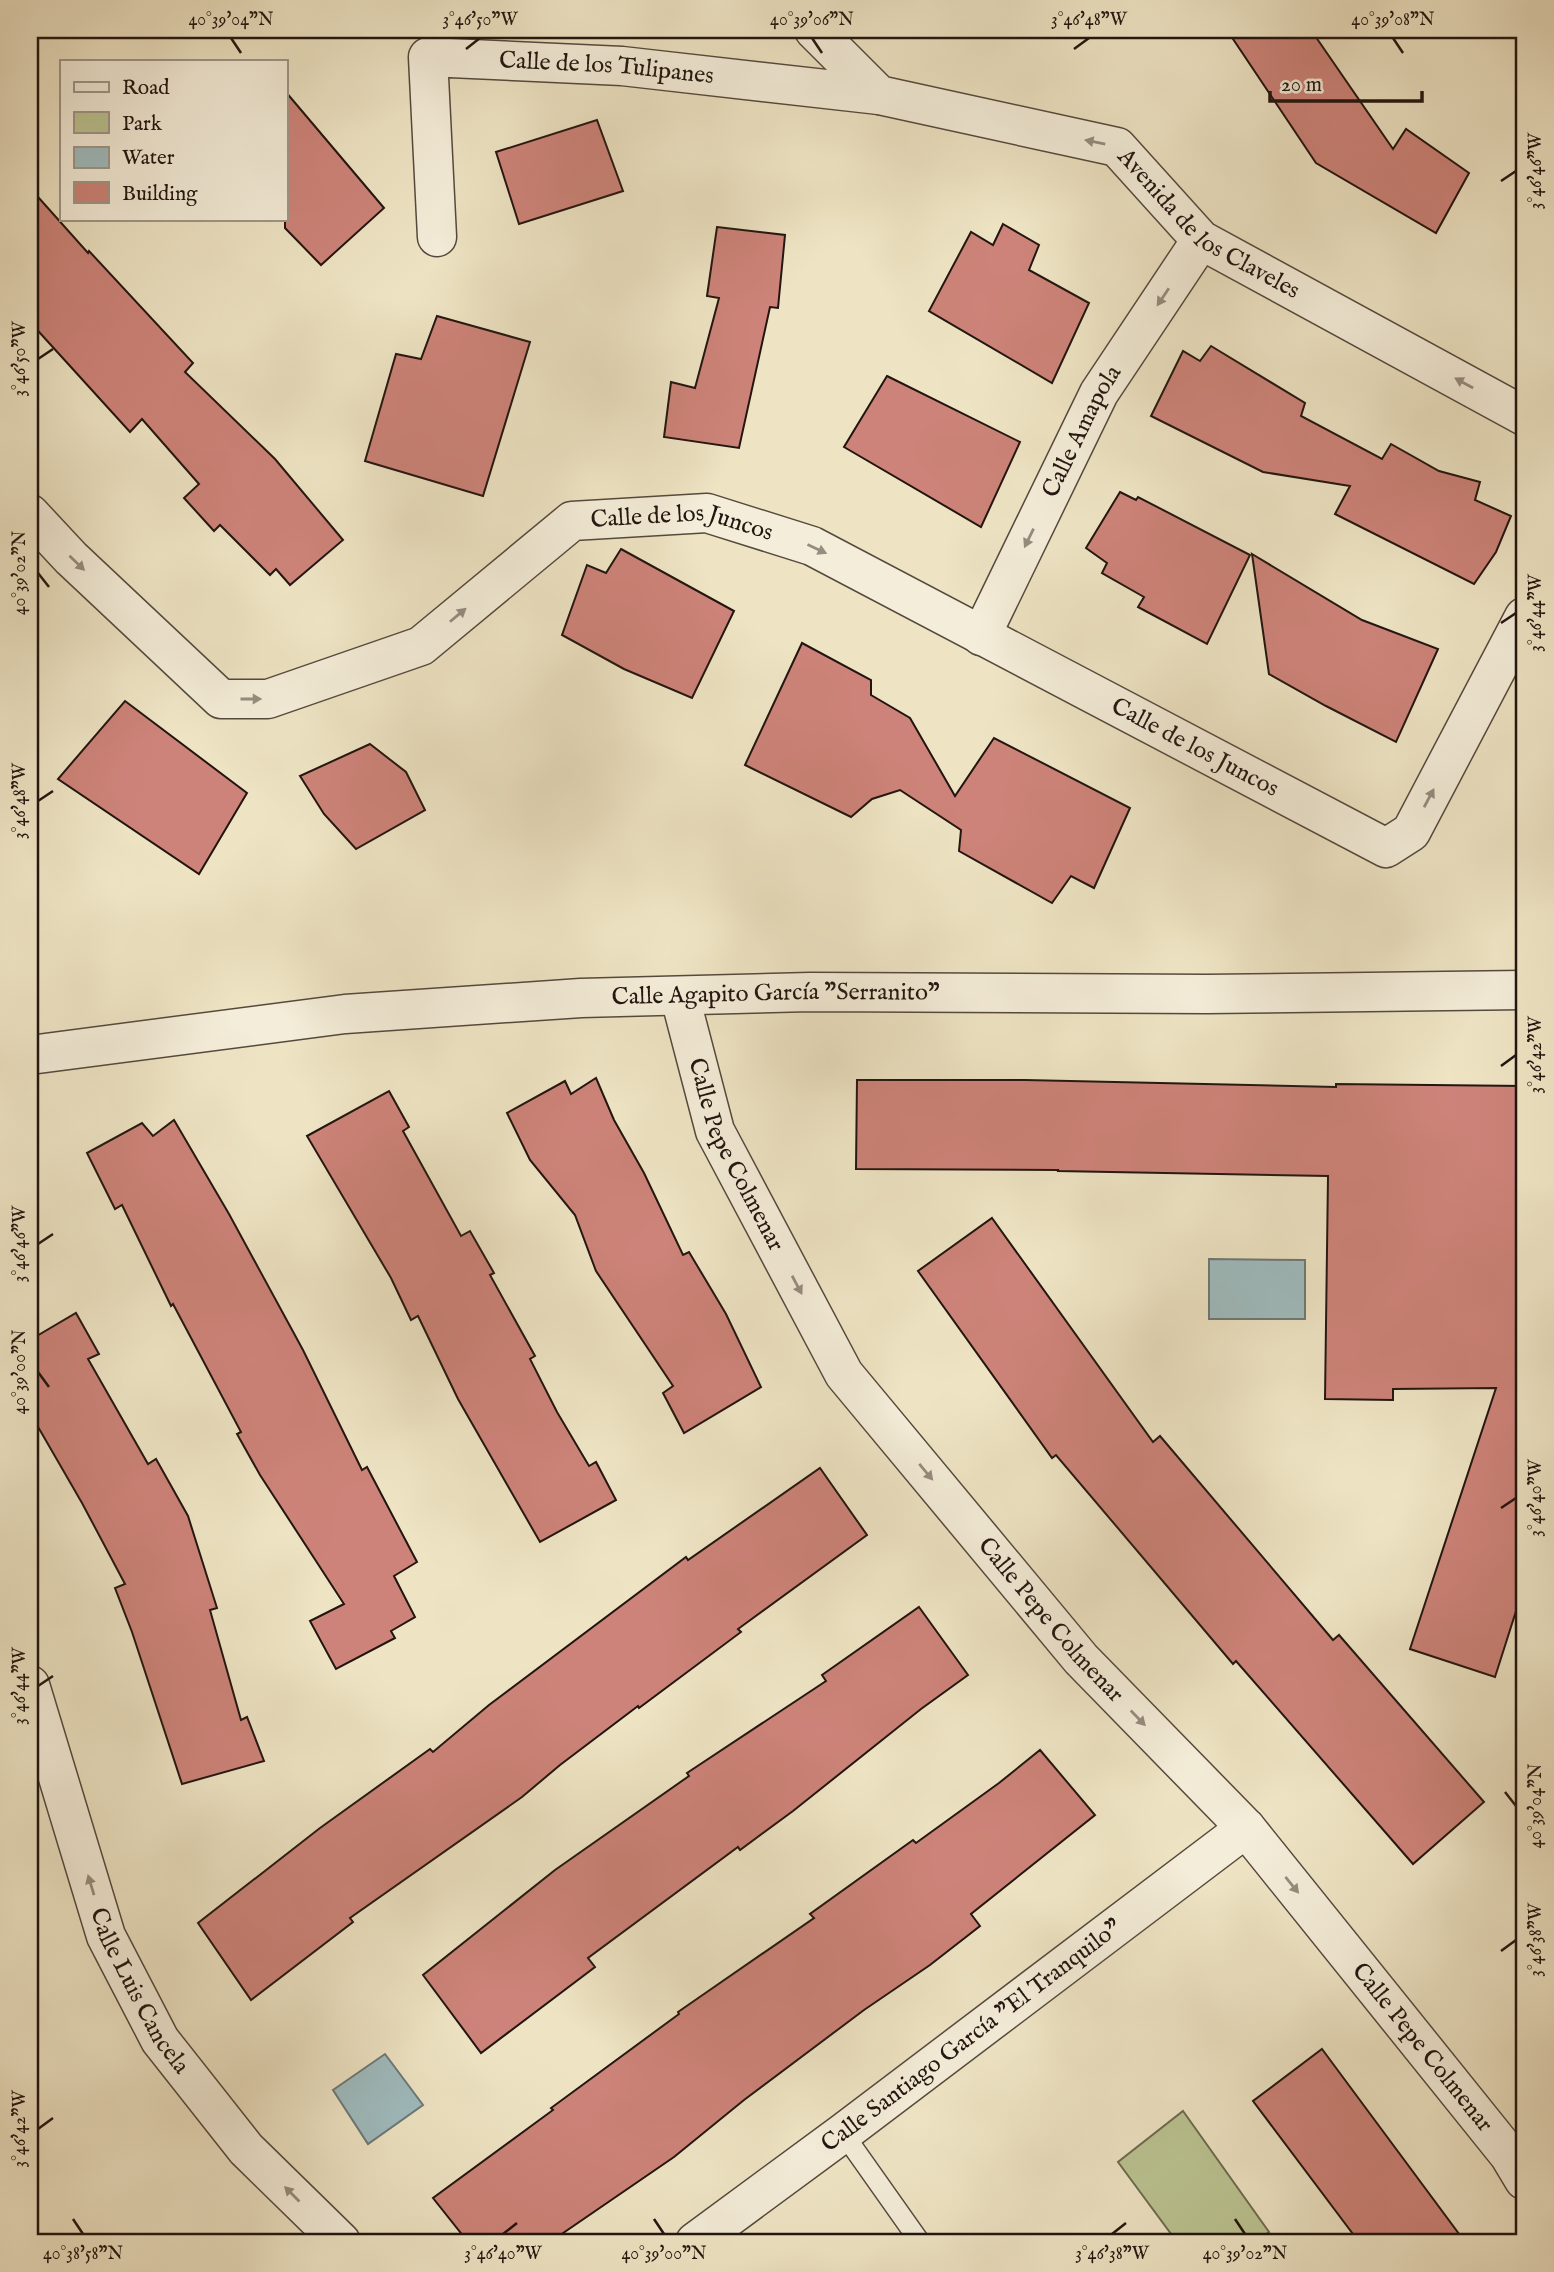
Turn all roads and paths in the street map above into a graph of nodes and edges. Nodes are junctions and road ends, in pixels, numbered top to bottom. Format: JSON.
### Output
{"nodes":[{"id":1,"x":814,"y":30,"type":"edge"},
{"id":2,"x":879,"y":95,"type":"junction"},
{"id":3,"x":437,"y":237,"type":"dead end"},
{"id":4,"x":1201,"y":240,"type":"junction"},
{"id":5,"x":1524,"y":416,"type":"edge"},
{"id":6,"x":30,"y":514,"type":"edge"},
{"id":7,"x":1524,"y":617,"type":"edge"},
{"id":8,"x":981,"y":636,"type":"junction"},
{"id":9,"x":1524,"y":990,"type":"edge"},
{"id":10,"x":680,"y":997,"type":"junction"},
{"id":11,"x":30,"y":1055,"type":"edge"},
{"id":12,"x":30,"y":1685,"type":"edge"},
{"id":13,"x":1247,"y":1828,"type":"junction"},
{"id":14,"x":843,"y":2133,"type":"junction"},
{"id":15,"x":1524,"y":2180,"type":"edge"},
{"id":16,"x":341,"y":2242,"type":"edge"},
{"id":17,"x":695,"y":2242,"type":"edge"},
{"id":18,"x":920,"y":2242,"type":"edge"}],
"edges":[{"from":1,"to":2,"type":"street"},
{"from":2,"to":3,"type":"street","name":"Calle de los Tulipanes"},
{"from":4,"to":2,"type":"street","name":"Avenida de los Claveles","one_way":true},
{"from":5,"to":4,"type":"street","name":"Avenida de los Claveles","one_way":true},
{"from":4,"to":8,"type":"street","name":"Calle Amapola","one_way":true},
{"from":6,"to":8,"type":"street","name":"Calle de los Juncos","one_way":true},
{"from":8,"to":7,"type":"street","name":"Calle de los Juncos","one_way":true},
{"from":9,"to":10,"type":"street","name":"Calle Agapito García \"Serranito\""},
{"from":10,"to":11,"type":"street","name":"Calle Agapito García \"Serranito\""},
{"from":10,"to":13,"type":"street","name":"Calle Pepe Colmenar","one_way":true},
{"from":16,"to":12,"type":"street","name":"Calle Luis Cancela","one_way":true},
{"from":13,"to":14,"type":"street","name":"Calle Santiago García \"El Tranquilo\""},
{"from":13,"to":15,"type":"street","name":"Calle Pepe Colmenar","one_way":true},
{"from":14,"to":17,"type":"street","name":"Calle Santiago García \"El Tranquilo\""},
{"from":14,"to":18,"type":"lane"}]}
